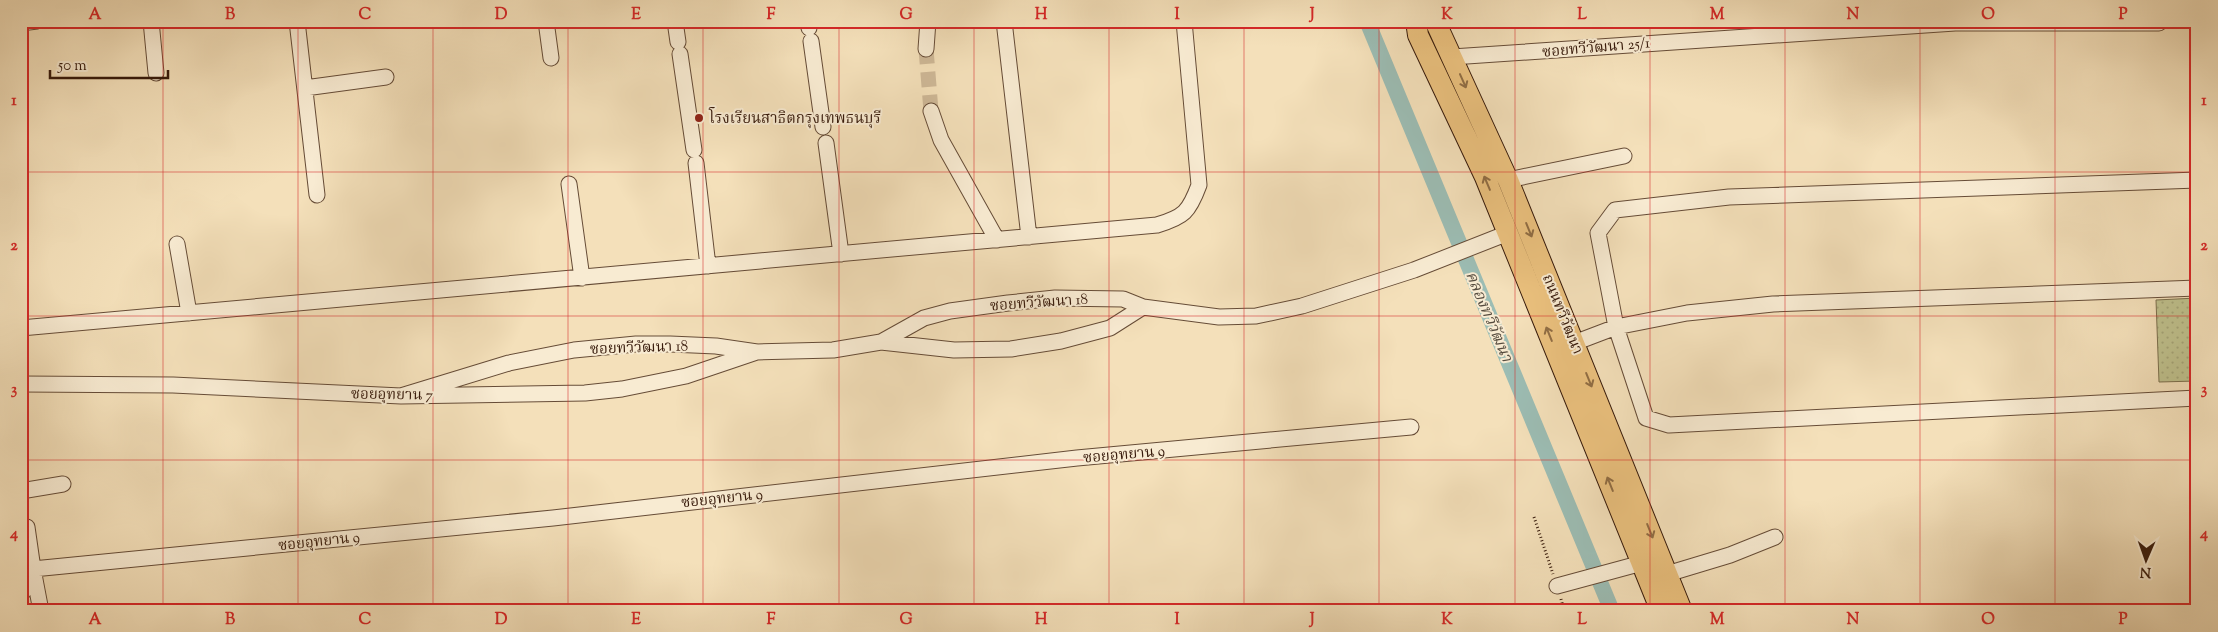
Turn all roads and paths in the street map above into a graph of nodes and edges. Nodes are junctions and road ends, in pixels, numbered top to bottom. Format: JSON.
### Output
{"nodes":[{"id":1,"x":37,"y":21,"type":"edge"},
{"id":2,"x":151,"y":21,"type":"edge"},
{"id":3,"x":297,"y":21,"type":"edge"},
{"id":4,"x":546,"y":21,"type":"edge"},
{"id":5,"x":675,"y":21,"type":"edge"},
{"id":6,"x":928,"y":21,"type":"edge"},
{"id":7,"x":1004,"y":21,"type":"edge"},
{"id":8,"x":1184,"y":21,"type":"edge"},
{"id":9,"x":1416,"y":21,"type":"edge"},
{"id":10,"x":1435,"y":21,"type":"edge"},
{"id":11,"x":21,"y":23,"type":"edge"},
{"id":12,"x":2159,"y":23,"type":"dead end"},
{"id":13,"x":809,"y":30,"type":"edge"},
{"id":14,"x":926,"y":49,"type":"tunnel mouth"},
{"id":15,"x":1452,"y":57,"type":"junction"},
{"id":16,"x":551,"y":58,"type":"dead end"},
{"id":17,"x":156,"y":73,"type":"dead end"},
{"id":18,"x":386,"y":77,"type":"dead end"},
{"id":19,"x":305,"y":88,"type":"junction"},
{"id":20,"x":931,"y":111,"type":"tunnel mouth"},
{"id":21,"x":823,"y":127,"type":"dead end"},
{"id":22,"x":826,"y":143,"type":"dead end"},
{"id":23,"x":1624,"y":156,"type":"dead end"},
{"id":24,"x":1508,"y":180,"type":"junction"},
{"id":25,"x":2197,"y":180,"type":"edge"},
{"id":26,"x":569,"y":184,"type":"dead end"},
{"id":27,"x":317,"y":195,"type":"dead end"},
{"id":28,"x":1508,"y":233,"type":"junction"},
{"id":29,"x":1029,"y":237,"type":"junction"},
{"id":30,"x":997,"y":240,"type":"junction"},
{"id":31,"x":177,"y":244,"type":"dead end"},
{"id":32,"x":841,"y":254,"type":"junction"},
{"id":33,"x":708,"y":266,"type":"junction"},
{"id":34,"x":582,"y":278,"type":"junction"},
{"id":35,"x":2197,"y":288,"type":"edge"},
{"id":36,"x":1143,"y":306,"type":"junction"},
{"id":37,"x":189,"y":313,"type":"junction"},
{"id":38,"x":21,"y":328,"type":"edge"},
{"id":39,"x":1616,"y":328,"type":"junction"},
{"id":40,"x":881,"y":342,"type":"junction"},
{"id":41,"x":1574,"y":343,"type":"junction"},
{"id":42,"x":757,"y":352,"type":"junction"},
{"id":43,"x":21,"y":384,"type":"edge"},
{"id":44,"x":401,"y":396,"type":"junction"},
{"id":45,"x":2197,"y":398,"type":"edge"},
{"id":46,"x":1411,"y":427,"type":"dead end"},
{"id":47,"x":63,"y":484,"type":"dead end"},
{"id":48,"x":21,"y":491,"type":"edge"},
{"id":49,"x":1534,"y":517,"type":"dead end"},
{"id":50,"x":27,"y":527,"type":"dead end"},
{"id":51,"x":1775,"y":537,"type":"dead end"},
{"id":52,"x":1634,"y":565,"type":"junction"},
{"id":53,"x":33,"y":569,"type":"junction"},
{"id":54,"x":1667,"y":574,"type":"junction"},
{"id":55,"x":1564,"y":584,"type":"junction"},
{"id":56,"x":41,"y":611,"type":"edge"},
{"id":57,"x":1564,"y":611,"type":"edge"},
{"id":58,"x":1661,"y":611,"type":"edge"},
{"id":59,"x":1682,"y":611,"type":"edge"}],
"edges":[{"from":1,"to":11,"type":"street"},
{"from":2,"to":17,"type":"street"},
{"from":3,"to":19,"type":"street"},
{"from":4,"to":16,"type":"street"},
{"from":5,"to":33,"type":"street"},
{"from":6,"to":14,"type":"street"},
{"from":7,"to":29,"type":"street"},
{"from":8,"to":29,"type":"street"},
{"from":28,"to":9,"type":"main road","name":"ถนนทวีวัฒนา","one_way":true},
{"from":10,"to":15,"type":"main road","name":"ถนนทวีวัฒนา"},
{"from":12,"to":15,"type":"street","name":"ซอยทวีวัฒนา 25/1"},
{"from":13,"to":21,"type":"street"},
{"from":15,"to":24,"type":"main road","name":"ถนนทวีวัฒนา","one_way":true},
{"from":18,"to":19,"type":"street"},
{"from":19,"to":27,"type":"street"},
{"from":20,"to":30,"type":"street"},
{"from":22,"to":32,"type":"street"},
{"from":23,"to":24,"type":"street"},
{"from":24,"to":41,"type":"main road","name":"ถนนทวีวัฒนา","one_way":true},
{"from":25,"to":39,"type":"street"},
{"from":26,"to":34,"type":"street"},
{"from":28,"to":36,"type":"street","name":"ซอยทวีวัฒนา 18"},
{"from":52,"to":28,"type":"main road","name":"ถนนทวีวัฒนา","one_way":true},
{"from":29,"to":30,"type":"street"},
{"from":30,"to":32,"type":"street"},
{"from":31,"to":37,"type":"street"},
{"from":32,"to":33,"type":"street"},
{"from":33,"to":34,"type":"street"},
{"from":34,"to":37,"type":"street"},
{"from":35,"to":39,"type":"street"},
{"from":36,"to":40,"type":"street","name":"ซอยทวีวัฒนา 18"},
{"from":36,"to":40,"type":"street","name":"ซอยทวีวัฒนา 18"},
{"from":37,"to":38,"type":"street"},
{"from":39,"to":41,"type":"street"},
{"from":39,"to":45,"type":"street"},
{"from":40,"to":42,"type":"street","name":"ซอยทวีวัฒนา 18"},
{"from":41,"to":54,"type":"main road","name":"ถนนทวีวัฒนา","one_way":true},
{"from":42,"to":44,"type":"street","name":"ซอยอุทยาน 7"},
{"from":42,"to":44,"type":"street","name":"ซอยทวีวัฒนา 18"},
{"from":43,"to":44,"type":"street","name":"ซอยอุทยาน 7"},
{"from":46,"to":53,"type":"street","name":"ซอยอุทยาน 9"},
{"from":47,"to":48,"type":"street"},
{"from":49,"to":55,"type":"path"},
{"from":50,"to":53,"type":"street"},
{"from":51,"to":54,"type":"street"},
{"from":52,"to":55,"type":"street"},
{"from":52,"to":58,"type":"main road","name":"ถนนทวีวัฒนา"},
{"from":53,"to":56,"type":"street"},
{"from":54,"to":59,"type":"main road","name":"ถนนทวีวัฒนา"},
{"from":55,"to":57,"type":"path"}]}
